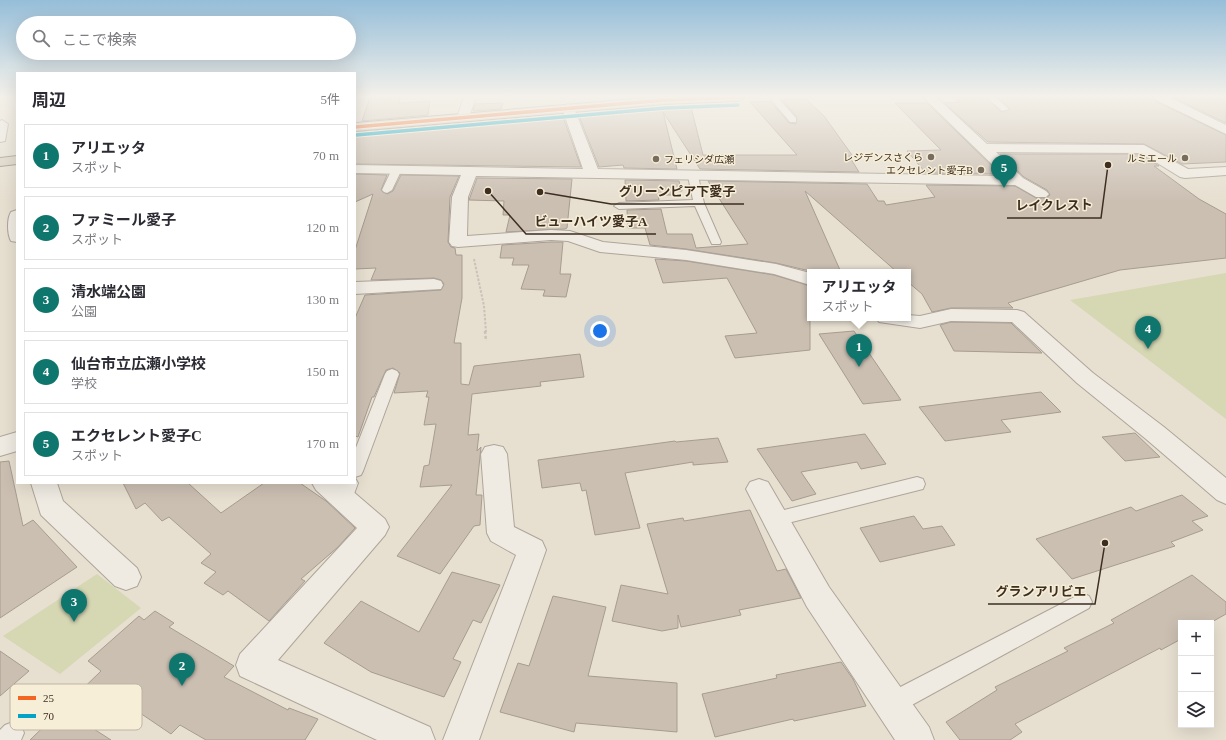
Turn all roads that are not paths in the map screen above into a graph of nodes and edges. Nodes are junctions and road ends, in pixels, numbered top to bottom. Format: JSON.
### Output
{"nodes":[{"id":1,"x":577,"y":132,"type":"edge"},
{"id":2,"x":968,"y":132,"type":"edge"},
{"id":3,"x":986,"y":148,"type":"junction"},
{"id":4,"x":16,"y":160,"type":"edge"},
{"id":5,"x":0,"y":162,"type":"edge"},
{"id":6,"x":356,"y":169,"type":"edge"},
{"id":7,"x":397,"y":169,"type":"junction"},
{"id":8,"x":470,"y":170,"type":"junction"},
{"id":9,"x":1226,"y":171,"type":"edge"},
{"id":10,"x":592,"y":174,"type":"junction"},
{"id":11,"x":693,"y":176,"type":"junction"},
{"id":12,"x":1018,"y":181,"type":"junction"},
{"id":13,"x":387,"y":190,"type":"dead end"},
{"id":14,"x":1042,"y":194,"type":"dead end"},
{"id":15,"x":699,"y":203,"type":"junction"},
{"id":16,"x":619,"y":206,"type":"dead end"},
{"id":17,"x":16,"y":216,"type":"edge"},
{"id":18,"x":0,"y":221,"type":"edge"},
{"id":19,"x":716,"y":242,"type":"dead end"},
{"id":20,"x":807,"y":278,"type":"edge"},
{"id":21,"x":434,"y":285,"type":"dead end"},
{"id":22,"x":356,"y":288,"type":"edge"},
{"id":23,"x":911,"y":321,"type":"edge"},
{"id":24,"x":392,"y":374,"type":"dead end"},
{"id":25,"x":16,"y":441,"type":"edge"},
{"id":26,"x":0,"y":447,"type":"edge"},
{"id":27,"x":494,"y":454,"type":"dead end"},
{"id":28,"x":356,"y":468,"type":"edge"},
{"id":29,"x":44,"y":484,"type":"edge"},
{"id":30,"x":917,"y":484,"type":"dead end"},
{"id":31,"x":340,"y":489,"type":"edge"},
{"id":32,"x":759,"y":489,"type":"dead end"},
{"id":33,"x":1226,"y":492,"type":"edge"},
{"id":34,"x":776,"y":520,"type":"junction"},
{"id":35,"x":126,"y":577,"type":"dead end"},
{"id":36,"x":1082,"y":602,"type":"dead end"},
{"id":37,"x":891,"y":704,"type":"junction"},
{"id":38,"x":417,"y":740,"type":"edge"},
{"id":39,"x":461,"y":740,"type":"edge"},
{"id":40,"x":916,"y":740,"type":"edge"}],
"edges":[{"from":1,"to":10,"type":"street"},
{"from":2,"to":3,"type":"street"},
{"from":3,"to":9,"type":"street"},
{"from":3,"to":12,"type":"street"},
{"from":4,"to":5,"type":"highway"},
{"from":6,"to":7,"type":"street"},
{"from":7,"to":8,"type":"street"},
{"from":7,"to":13,"type":"lane"},
{"from":8,"to":10,"type":"street"},
{"from":8,"to":20,"type":"street"},
{"from":10,"to":11,"type":"street"},
{"from":11,"to":12,"type":"street"},
{"from":11,"to":15,"type":"lane"},
{"from":12,"to":14,"type":"street"},
{"from":15,"to":16,"type":"lane"},
{"from":15,"to":19,"type":"lane"},
{"from":17,"to":18,"type":"street"},
{"from":21,"to":22,"type":"street"},
{"from":23,"to":33,"type":"street"},
{"from":24,"to":28,"type":"lane"},
{"from":25,"to":26,"type":"street"},
{"from":27,"to":39,"type":"street"},
{"from":29,"to":35,"type":"street"},
{"from":30,"to":34,"type":"lane"},
{"from":31,"to":38,"type":"street"},
{"from":32,"to":34,"type":"street"},
{"from":34,"to":37,"type":"street"},
{"from":36,"to":37,"type":"lane"},
{"from":37,"to":40,"type":"street"}]}
